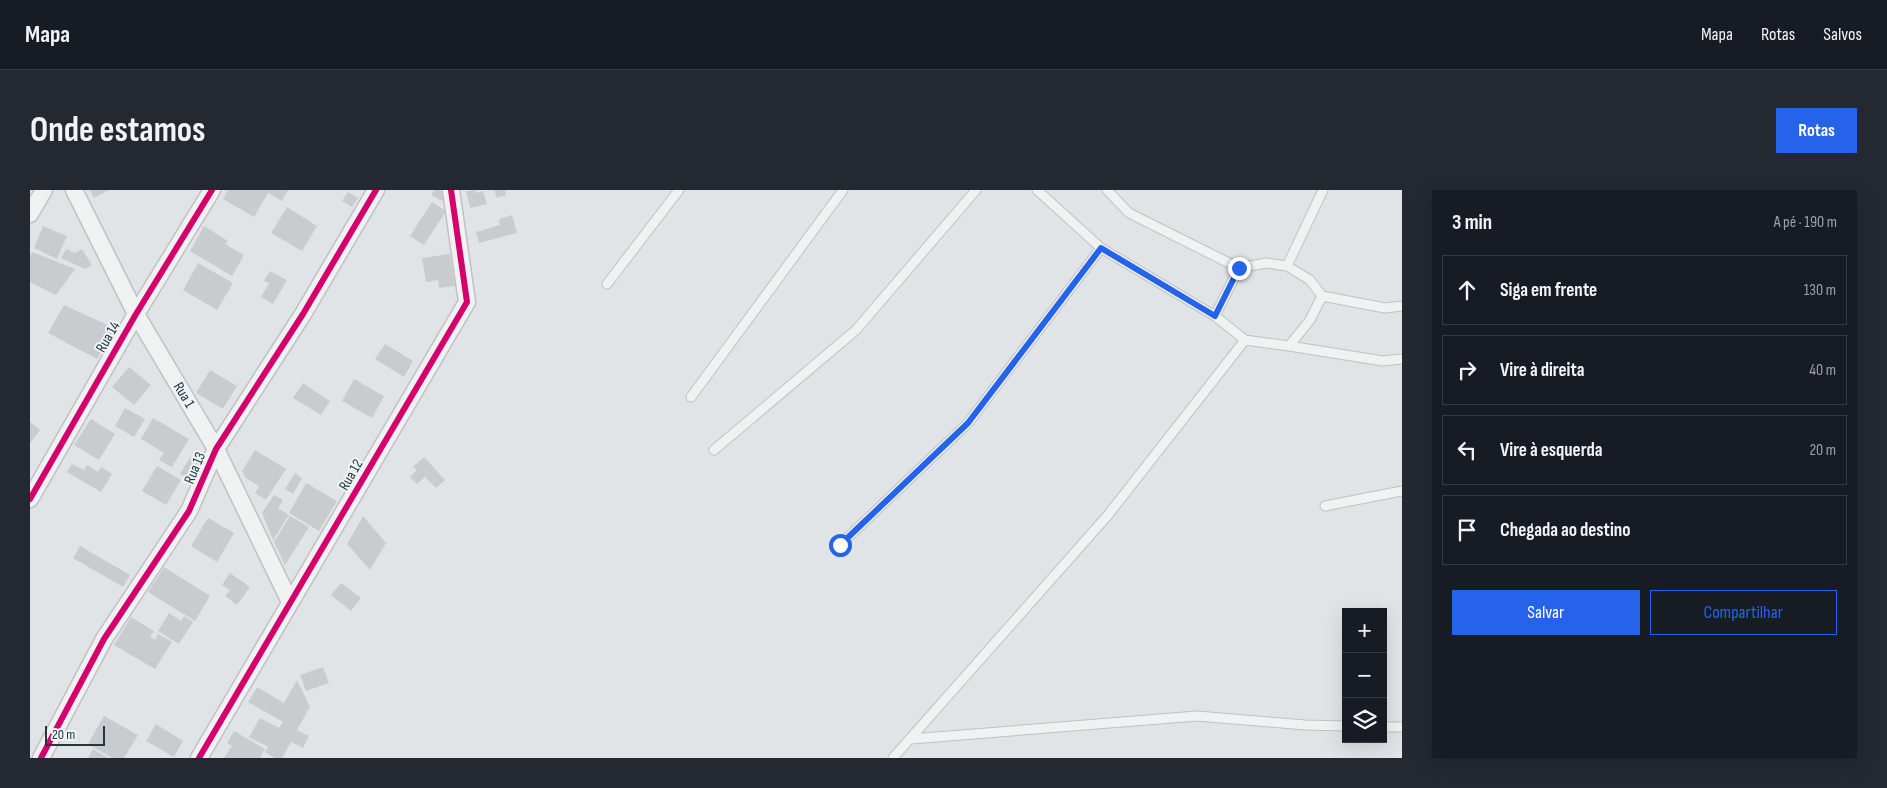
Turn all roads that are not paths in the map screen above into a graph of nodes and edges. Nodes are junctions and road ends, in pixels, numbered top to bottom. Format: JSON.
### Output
{"nodes":[{"id":1,"x":44,"y":190,"type":"edge"},
{"id":2,"x":74,"y":190,"type":"edge"},
{"id":3,"x":212,"y":190,"type":"edge"},
{"id":4,"x":376,"y":190,"type":"edge"},
{"id":5,"x":451,"y":190,"type":"edge"},
{"id":6,"x":679,"y":190,"type":"edge"},
{"id":7,"x":843,"y":190,"type":"edge"},
{"id":8,"x":976,"y":190,"type":"edge"},
{"id":9,"x":1037,"y":190,"type":"edge"},
{"id":10,"x":1107,"y":190,"type":"edge"},
{"id":11,"x":1323,"y":190,"type":"edge"},
{"id":12,"x":30,"y":214,"type":"edge"},
{"id":13,"x":1101,"y":248,"type":"junction"},
{"id":14,"x":1287,"y":266,"type":"junction"},
{"id":15,"x":1239,"y":268,"type":"junction"},
{"id":16,"x":607,"y":284,"type":"dead end"},
{"id":17,"x":1322,"y":296,"type":"junction"},
{"id":18,"x":1402,"y":306,"type":"edge"},
{"id":19,"x":136,"y":314,"type":"junction"},
{"id":20,"x":1215,"y":316,"type":"junction"},
{"id":21,"x":1246,"y":340,"type":"junction"},
{"id":22,"x":1289,"y":346,"type":"junction"},
{"id":23,"x":1402,"y":359,"type":"edge"},
{"id":24,"x":691,"y":397,"type":"dead end"},
{"id":25,"x":216,"y":449,"type":"junction"},
{"id":26,"x":714,"y":450,"type":"dead end"},
{"id":27,"x":1402,"y":491,"type":"edge"},
{"id":28,"x":30,"y":499,"type":"edge"},
{"id":29,"x":1325,"y":506,"type":"dead end"},
{"id":30,"x":840,"y":545,"type":"dead end"},
{"id":31,"x":290,"y":602,"type":"junction"},
{"id":32,"x":1342,"y":726,"type":"edge"},
{"id":33,"x":1387,"y":727,"type":"edge"},
{"id":34,"x":1402,"y":727,"type":"edge"},
{"id":35,"x":911,"y":739,"type":"junction"},
{"id":36,"x":40,"y":758,"type":"edge"},
{"id":37,"x":198,"y":758,"type":"edge"},
{"id":38,"x":893,"y":758,"type":"edge"}],
"edges":[{"from":1,"to":12,"type":"street"},
{"from":2,"to":19,"type":"street","name":"Rua 1"},
{"from":3,"to":19,"type":"street","name":"Rua 14"},
{"from":4,"to":25,"type":"street","name":"Rua 13"},
{"from":5,"to":31,"type":"street","name":"Rua 12"},
{"from":6,"to":16,"type":"lane"},
{"from":7,"to":24,"type":"lane"},
{"from":8,"to":26,"type":"lane"},
{"from":9,"to":13,"type":"lane"},
{"from":10,"to":15,"type":"lane"},
{"from":11,"to":14,"type":"lane"},
{"from":13,"to":20,"type":"lane"},
{"from":13,"to":30,"type":"lane"},
{"from":14,"to":15,"type":"lane"},
{"from":14,"to":17,"type":"lane"},
{"from":15,"to":20,"type":"lane"},
{"from":17,"to":18,"type":"lane"},
{"from":17,"to":22,"type":"lane"},
{"from":19,"to":25,"type":"street","name":"Rua 1"},
{"from":19,"to":28,"type":"street","name":"Rua 14"},
{"from":20,"to":21,"type":"lane"},
{"from":21,"to":22,"type":"lane"},
{"from":21,"to":35,"type":"lane"},
{"from":22,"to":23,"type":"lane"},
{"from":25,"to":31,"type":"street","name":"Rua 1"},
{"from":25,"to":36,"type":"street","name":"Rua 13"},
{"from":27,"to":29,"type":"lane"},
{"from":31,"to":37,"type":"street","name":"Rua 12"},
{"from":32,"to":35,"type":"lane"},
{"from":33,"to":34,"type":"lane"},
{"from":35,"to":38,"type":"lane"}]}
